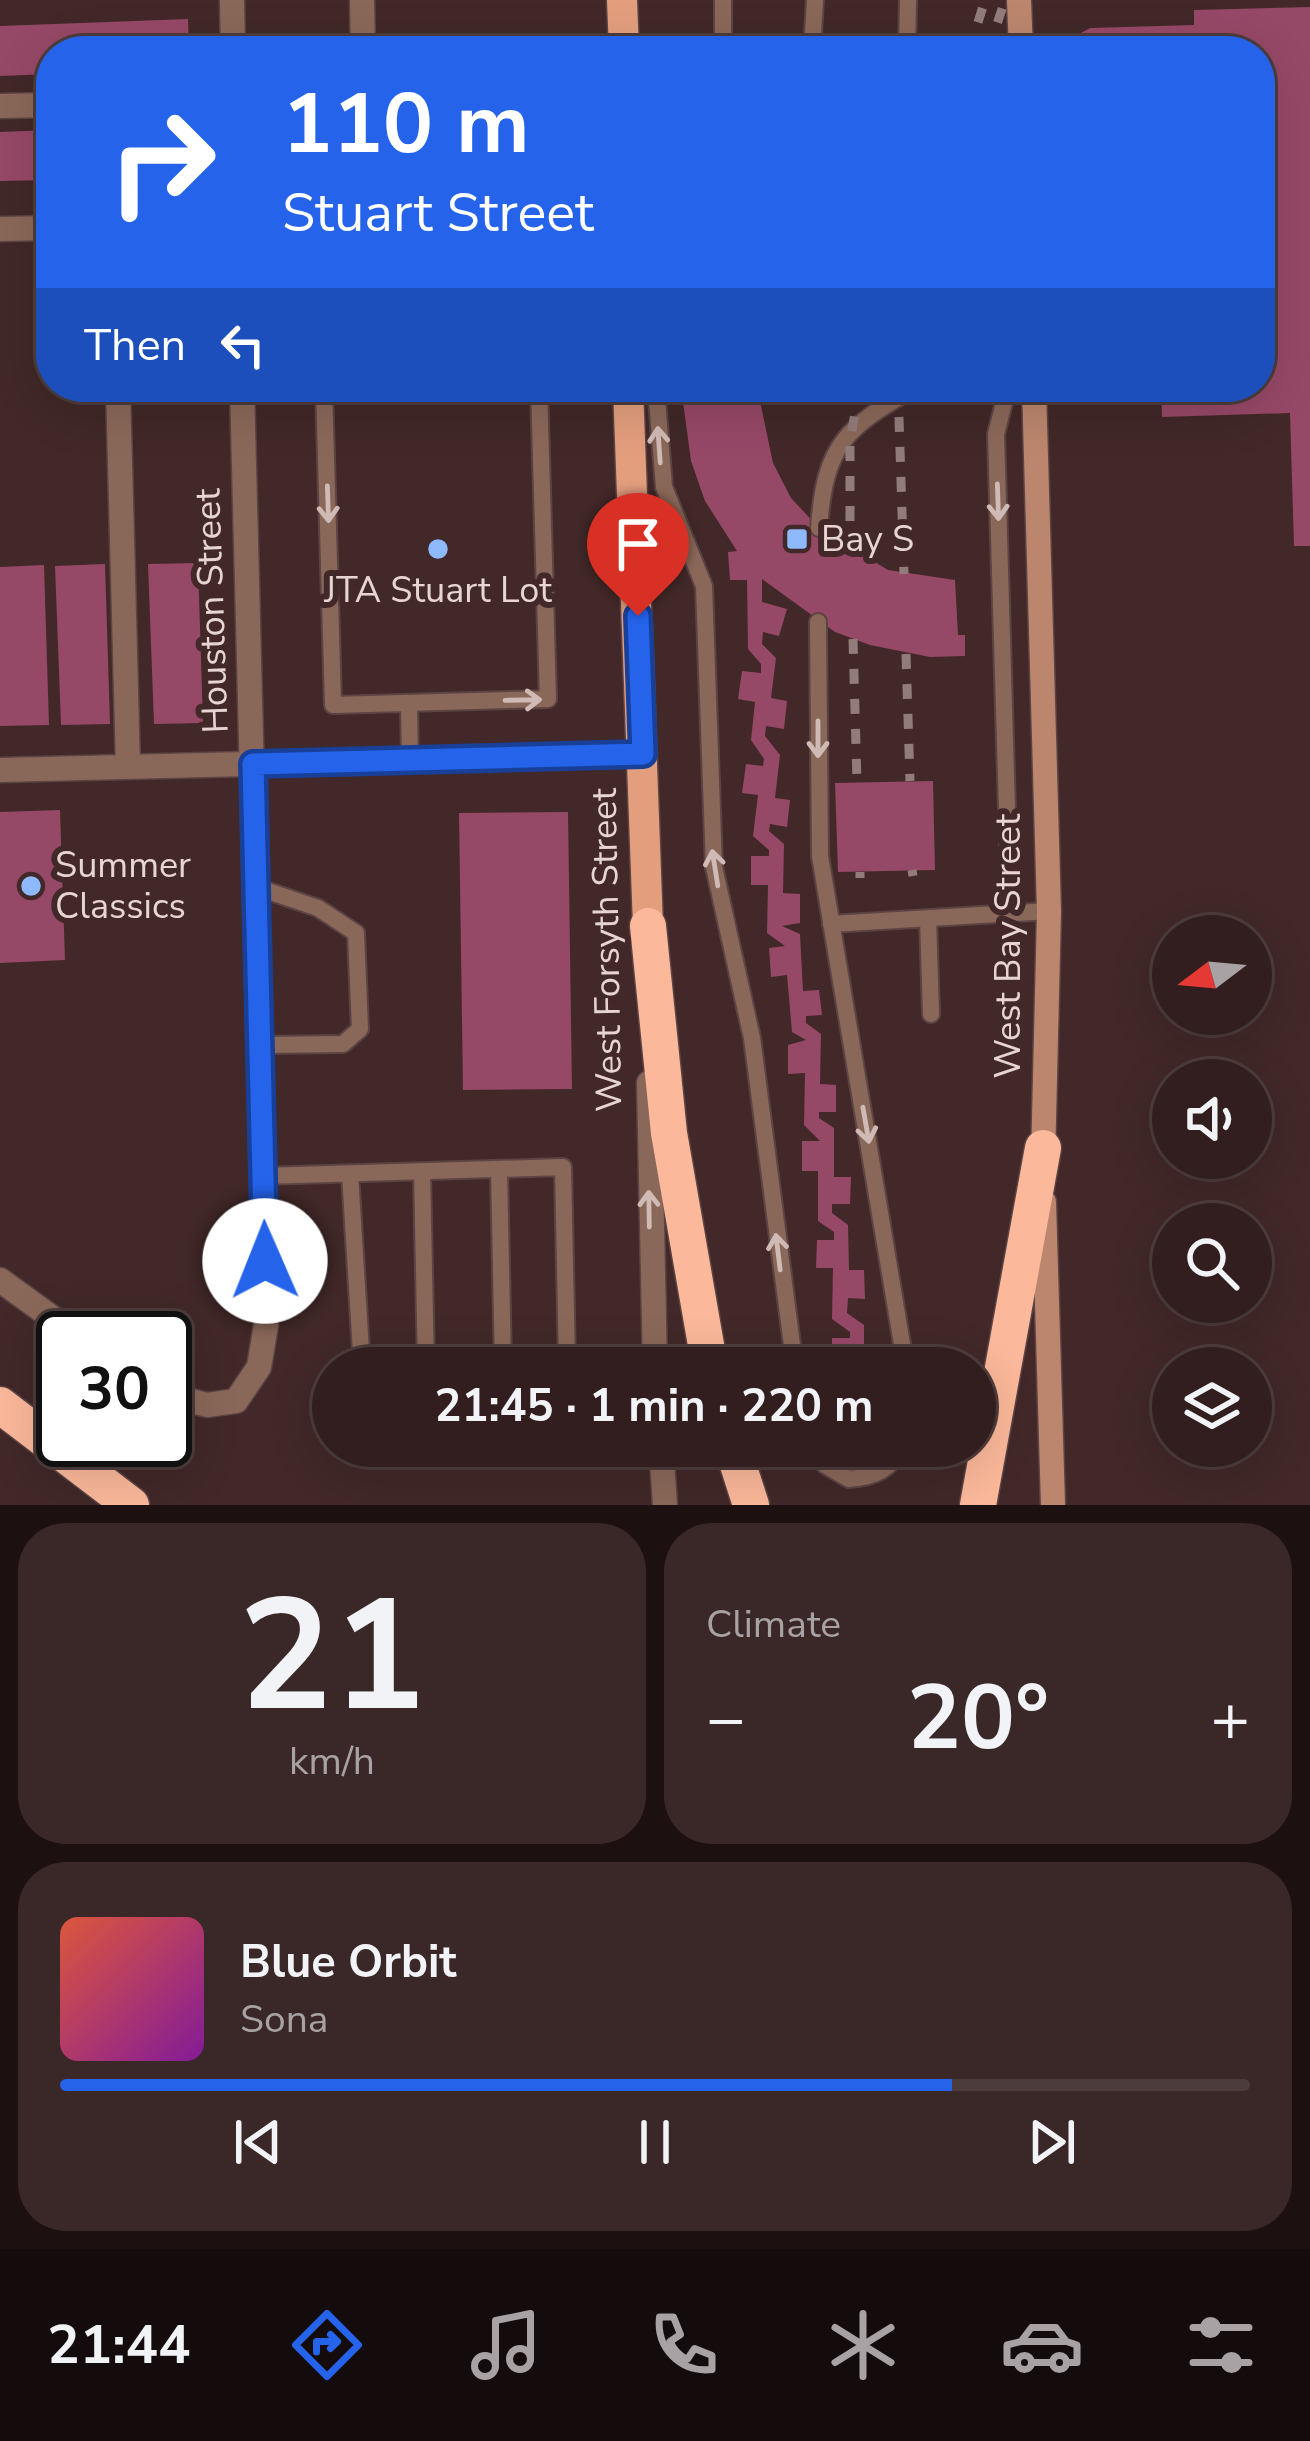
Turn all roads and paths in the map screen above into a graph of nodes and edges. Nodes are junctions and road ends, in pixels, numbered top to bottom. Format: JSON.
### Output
{"nodes":[{"id":1,"x":232,"y":0,"type":"edge"},
{"id":2,"x":362,"y":0,"type":"edge"},
{"id":3,"x":622,"y":0,"type":"edge"},
{"id":4,"x":723,"y":0,"type":"edge"},
{"id":5,"x":814,"y":0,"type":"edge"},
{"id":6,"x":908,"y":0,"type":"edge"},
{"id":7,"x":1019,"y":0,"type":"edge"},
{"id":8,"x":233,"y":36,"type":"edge"},
{"id":9,"x":363,"y":36,"type":"edge"},
{"id":10,"x":623,"y":36,"type":"edge"},
{"id":11,"x":723,"y":36,"type":"edge"},
{"id":12,"x":813,"y":36,"type":"edge"},
{"id":13,"x":907,"y":36,"type":"edge"},
{"id":14,"x":1020,"y":36,"type":"edge"},
{"id":15,"x":36,"y":105,"type":"edge"},
{"id":16,"x":0,"y":106,"type":"edge"},
{"id":17,"x":36,"y":228,"type":"edge"},
{"id":18,"x":0,"y":229,"type":"edge"},
{"id":19,"x":118,"y":402,"type":"edge"},
{"id":20,"x":242,"y":402,"type":"edge"},
{"id":21,"x":324,"y":402,"type":"edge"},
{"id":22,"x":539,"y":402,"type":"edge"},
{"id":23,"x":629,"y":402,"type":"edge"},
{"id":24,"x":657,"y":402,"type":"edge"},
{"id":25,"x":891,"y":402,"type":"edge"},
{"id":26,"x":1004,"y":402,"type":"edge"},
{"id":27,"x":1034,"y":402,"type":"edge"},
{"id":28,"x":819,"y":528,"type":"dead end"},
{"id":29,"x":818,"y":622,"type":"dead end"},
{"id":30,"x":410,"y":703,"type":"junction"},
{"id":31,"x":643,"y":754,"type":"junction"},
{"id":32,"x":410,"y":760,"type":"junction"},
{"id":33,"x":253,"y":764,"type":"junction"},
{"id":34,"x":128,"y":767,"type":"junction"},
{"id":35,"x":0,"y":770,"type":"edge"},
{"id":36,"x":256,"y":886,"type":"junction"},
{"id":37,"x":1049,"y":911,"type":"junction"},
{"id":38,"x":1010,"y":914,"type":"junction"},
{"id":39,"x":928,"y":919,"type":"junction"},
{"id":40,"x":831,"y":924,"type":"junction"},
{"id":41,"x":648,"y":926,"type":"junction"},
{"id":42,"x":931,"y":1014,"type":"dead end"},
{"id":43,"x":260,"y":1045,"type":"junction"},
{"id":44,"x":1043,"y":1148,"type":"junction"},
{"id":45,"x":500,"y":1169,"type":"junction"},
{"id":46,"x":422,"y":1172,"type":"junction"},
{"id":47,"x":350,"y":1174,"type":"junction"},
{"id":48,"x":263,"y":1177,"type":"junction"},
{"id":49,"x":0,"y":1280,"type":"edge"},
{"id":50,"x":43,"y":1311,"type":"edge"},
{"id":51,"x":361,"y":1347,"type":"edge"},
{"id":52,"x":426,"y":1347,"type":"edge"},
{"id":53,"x":503,"y":1347,"type":"edge"},
{"id":54,"x":567,"y":1347,"type":"edge"},
{"id":55,"x":656,"y":1347,"type":"edge"},
{"id":56,"x":706,"y":1347,"type":"edge"},
{"id":57,"x":792,"y":1347,"type":"edge"},
{"id":58,"x":902,"y":1347,"type":"edge"},
{"id":59,"x":192,"y":1402,"type":"edge"},
{"id":60,"x":0,"y":1405,"type":"edge"},
{"id":61,"x":662,"y":1467,"type":"edge"},
{"id":62,"x":739,"y":1467,"type":"edge"},
{"id":63,"x":828,"y":1467,"type":"edge"},
{"id":64,"x":887,"y":1467,"type":"edge"},
{"id":65,"x":131,"y":1505,"type":"edge"},
{"id":66,"x":665,"y":1505,"type":"edge"},
{"id":67,"x":752,"y":1505,"type":"edge"},
{"id":68,"x":978,"y":1505,"type":"edge"},
{"id":69,"x":1053,"y":1505,"type":"edge"}],
"edges":[{"from":1,"to":8,"type":"street"},
{"from":2,"to":9,"type":"street"},
{"from":3,"to":10,"type":"main road"},
{"from":4,"to":11,"type":"lane"},
{"from":5,"to":12,"type":"lane"},
{"from":6,"to":13,"type":"lane"},
{"from":7,"to":14,"type":"main road"},
{"from":15,"to":16,"type":"street"},
{"from":17,"to":18,"type":"street"},
{"from":19,"to":34,"type":"street"},
{"from":20,"to":33,"type":"street","name":"Houston Street"},
{"from":21,"to":30,"type":"lane","one_way":true},
{"from":30,"to":22,"type":"lane","one_way":true},
{"from":23,"to":31,"type":"main road","name":"West Forsyth Street"},
{"from":57,"to":24,"type":"lane","one_way":true},
{"from":25,"to":28,"type":"lane"},
{"from":26,"to":38,"type":"lane","one_way":true},
{"from":27,"to":37,"type":"main road","name":"West Bay Street"},
{"from":29,"to":40,"type":"lane","one_way":true},
{"from":30,"to":32,"type":"lane"},
{"from":31,"to":32,"type":"street"},
{"from":31,"to":41,"type":"main road","name":"West Forsyth Street"},
{"from":32,"to":33,"type":"street"},
{"from":33,"to":34,"type":"street"},
{"from":33,"to":36,"type":"street","name":"Houston Street"},
{"from":34,"to":35,"type":"street"},
{"from":36,"to":43,"type":"street","name":"Houston Street"},
{"from":36,"to":43,"type":"lane"},
{"from":37,"to":38,"type":"lane"},
{"from":37,"to":44,"type":"main road","name":"West Bay Street"},
{"from":38,"to":39,"type":"lane"},
{"from":39,"to":40,"type":"lane"},
{"from":39,"to":42,"type":"lane"},
{"from":40,"to":58,"type":"lane","one_way":true},
{"from":55,"to":41,"type":"street","name":"West Forsyth Street","one_way":true},
{"from":41,"to":56,"type":"highway"},
{"from":43,"to":48,"type":"street","name":"Houston Street"},
{"from":44,"to":68,"type":"highway"},
{"from":44,"to":69,"type":"main road","name":"West Bay Street"},
{"from":45,"to":46,"type":"lane"},
{"from":45,"to":53,"type":"lane"},
{"from":45,"to":54,"type":"lane"},
{"from":46,"to":47,"type":"lane"},
{"from":46,"to":52,"type":"lane"},
{"from":47,"to":48,"type":"lane"},
{"from":47,"to":51,"type":"lane"},
{"from":48,"to":59,"type":"street","name":"Houston Street"},
{"from":49,"to":50,"type":"street"},
{"from":60,"to":65,"type":"highway"},
{"from":61,"to":66,"type":"street"},
{"from":62,"to":67,"type":"highway"},
{"from":63,"to":64,"type":"lane"}]}
